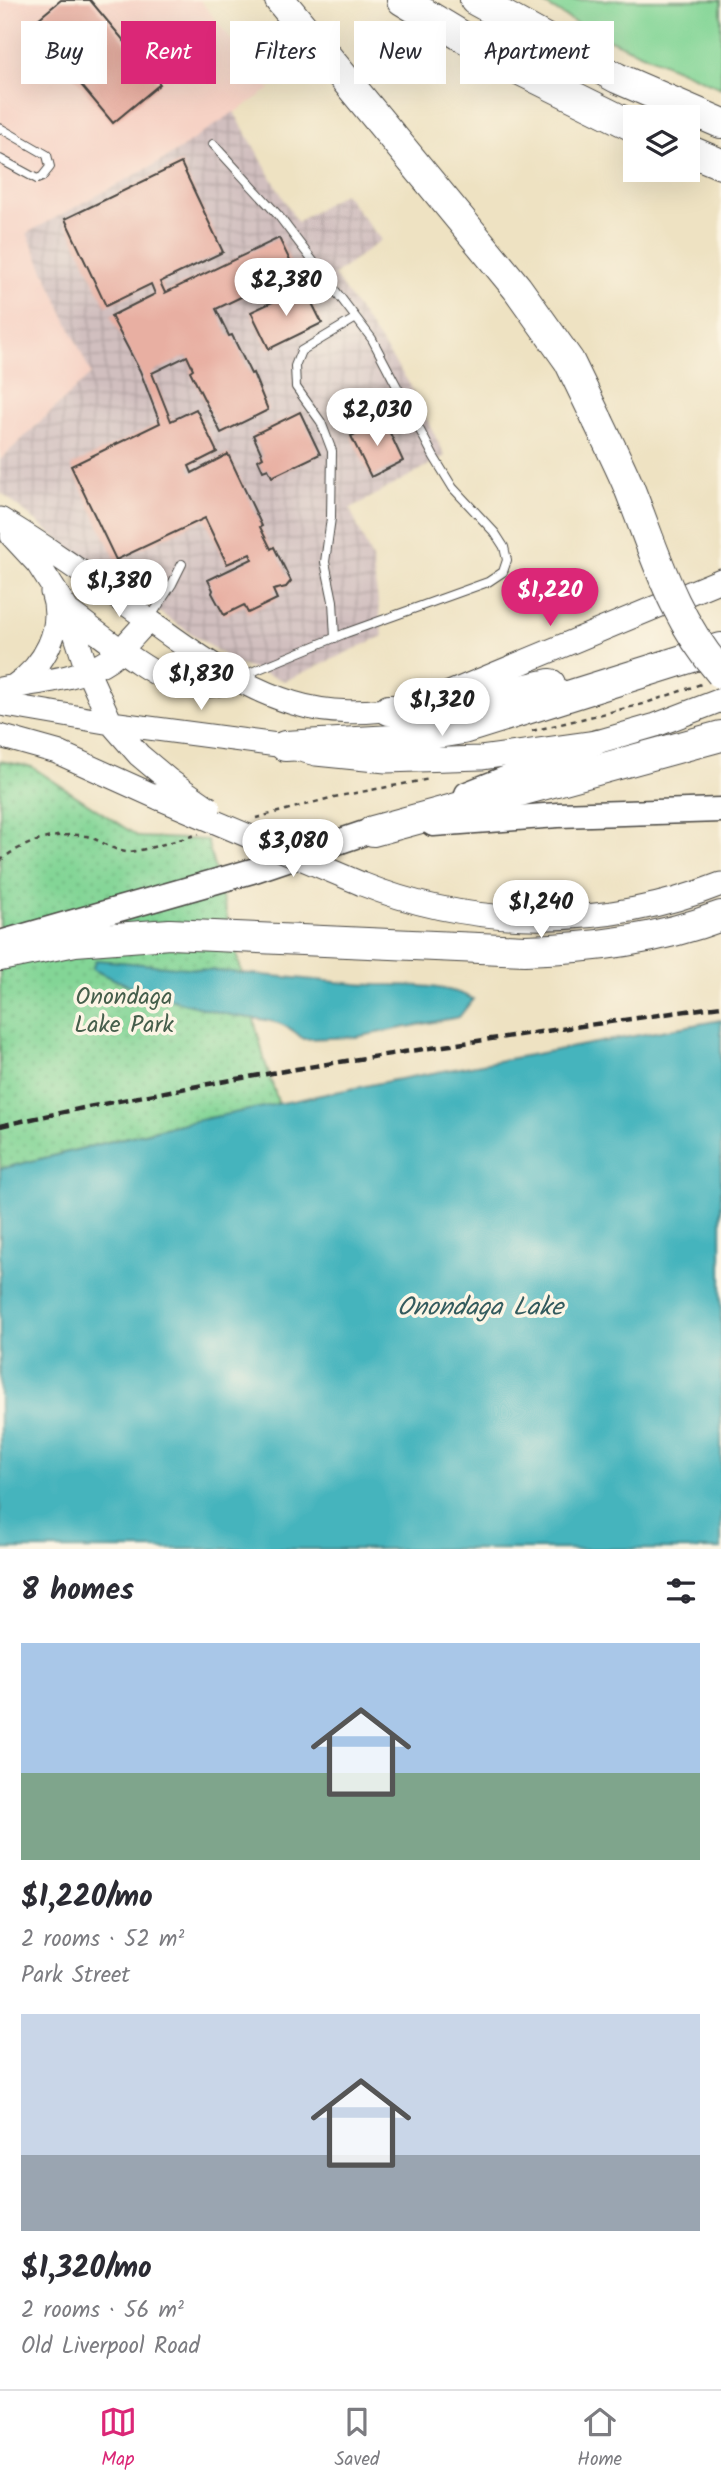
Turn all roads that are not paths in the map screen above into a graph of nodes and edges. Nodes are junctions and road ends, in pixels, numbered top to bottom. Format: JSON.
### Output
{"nodes":[{"id":1,"x":280,"y":0,"type":"edge"},
{"id":2,"x":402,"y":0,"type":"edge"},
{"id":3,"x":475,"y":0,"type":"edge"},
{"id":4,"x":623,"y":121,"type":"edge"},
{"id":5,"x":721,"y":123,"type":"edge"},
{"id":6,"x":0,"y":128,"type":"edge"},
{"id":7,"x":213,"y":144,"type":"dead end"},
{"id":8,"x":700,"y":155,"type":"edge"},
{"id":9,"x":0,"y":159,"type":"edge"},
{"id":10,"x":721,"y":164,"type":"edge"},
{"id":11,"x":356,"y":318,"type":"junction"},
{"id":12,"x":0,"y":522,"type":"edge"},
{"id":13,"x":182,"y":564,"type":"dead end"},
{"id":14,"x":48,"y":579,"type":"junction"},
{"id":15,"x":721,"y":580,"type":"edge"},
{"id":16,"x":68,"y":611,"type":"junction"},
{"id":17,"x":149,"y":620,"type":"junction"},
{"id":18,"x":335,"y":638,"type":"junction"},
{"id":19,"x":721,"y":647,"type":"edge"},
{"id":20,"x":120,"y":648,"type":"junction"},
{"id":21,"x":88,"y":670,"type":"junction"},
{"id":22,"x":237,"y":679,"type":"junction"},
{"id":23,"x":717,"y":684,"type":"edge"},
{"id":24,"x":4,"y":693,"type":"edge"},
{"id":25,"x":388,"y":710,"type":"junction"},
{"id":26,"x":111,"y":723,"type":"junction"},
{"id":27,"x":0,"y":736,"type":"edge"},
{"id":28,"x":721,"y":736,"type":"edge"},
{"id":29,"x":597,"y":742,"type":"junction"},
{"id":30,"x":285,"y":746,"type":"junction"},
{"id":31,"x":165,"y":790,"type":"junction"},
{"id":32,"x":721,"y":810,"type":"edge"},
{"id":33,"x":373,"y":831,"type":"junction"},
{"id":34,"x":721,"y":884,"type":"edge"},
{"id":35,"x":721,"y":916,"type":"edge"},
{"id":36,"x":0,"y":943,"type":"edge"},
{"id":37,"x":0,"y":956,"type":"edge"}],
"edges":[{"from":1,"to":23,"type":"highway","bridge":true},
{"from":2,"to":4,"type":"highway"},
{"from":3,"to":5,"type":"highway"},
{"from":6,"to":9,"type":"lane"},
{"from":7,"to":11,"type":"lane"},
{"from":8,"to":10,"type":"highway"},
{"from":11,"to":18,"type":"lane"},
{"from":11,"to":18,"type":"lane"},
{"from":12,"to":14,"type":"main road"},
{"from":12,"to":17,"type":"main road"},
{"from":13,"to":17,"type":"lane"},
{"from":14,"to":16,"type":"main road"},
{"from":14,"to":24,"type":"main road"},
{"from":15,"to":25,"type":"main road"},
{"from":16,"to":20,"type":"main road"},
{"from":16,"to":21,"type":"main road"},
{"from":17,"to":20,"type":"main road"},
{"from":17,"to":22,"type":"main road"},
{"from":18,"to":22,"type":"lane"},
{"from":19,"to":25,"type":"highway"},
{"from":19,"to":30,"type":"highway"},
{"from":20,"to":21,"type":"main road"},
{"from":20,"to":22,"type":"main road"},
{"from":21,"to":24,"type":"main road"},
{"from":21,"to":26,"type":"main road"},
{"from":22,"to":25,"type":"main road"},
{"from":23,"to":29,"type":"main road"},
{"from":24,"to":26,"type":"main road"},
{"from":26,"to":30,"type":"main road"},
{"from":26,"to":31,"type":"main road"},
{"from":27,"to":31,"type":"main road"},
{"from":28,"to":33,"type":"highway"},
{"from":29,"to":30,"type":"main road"},
{"from":29,"to":33,"type":"main road"},
{"from":31,"to":34,"type":"main road","bridge":true},
{"from":32,"to":33,"type":"main road"},
{"from":33,"to":36,"type":"main road"},
{"from":35,"to":37,"type":"highway"}]}
